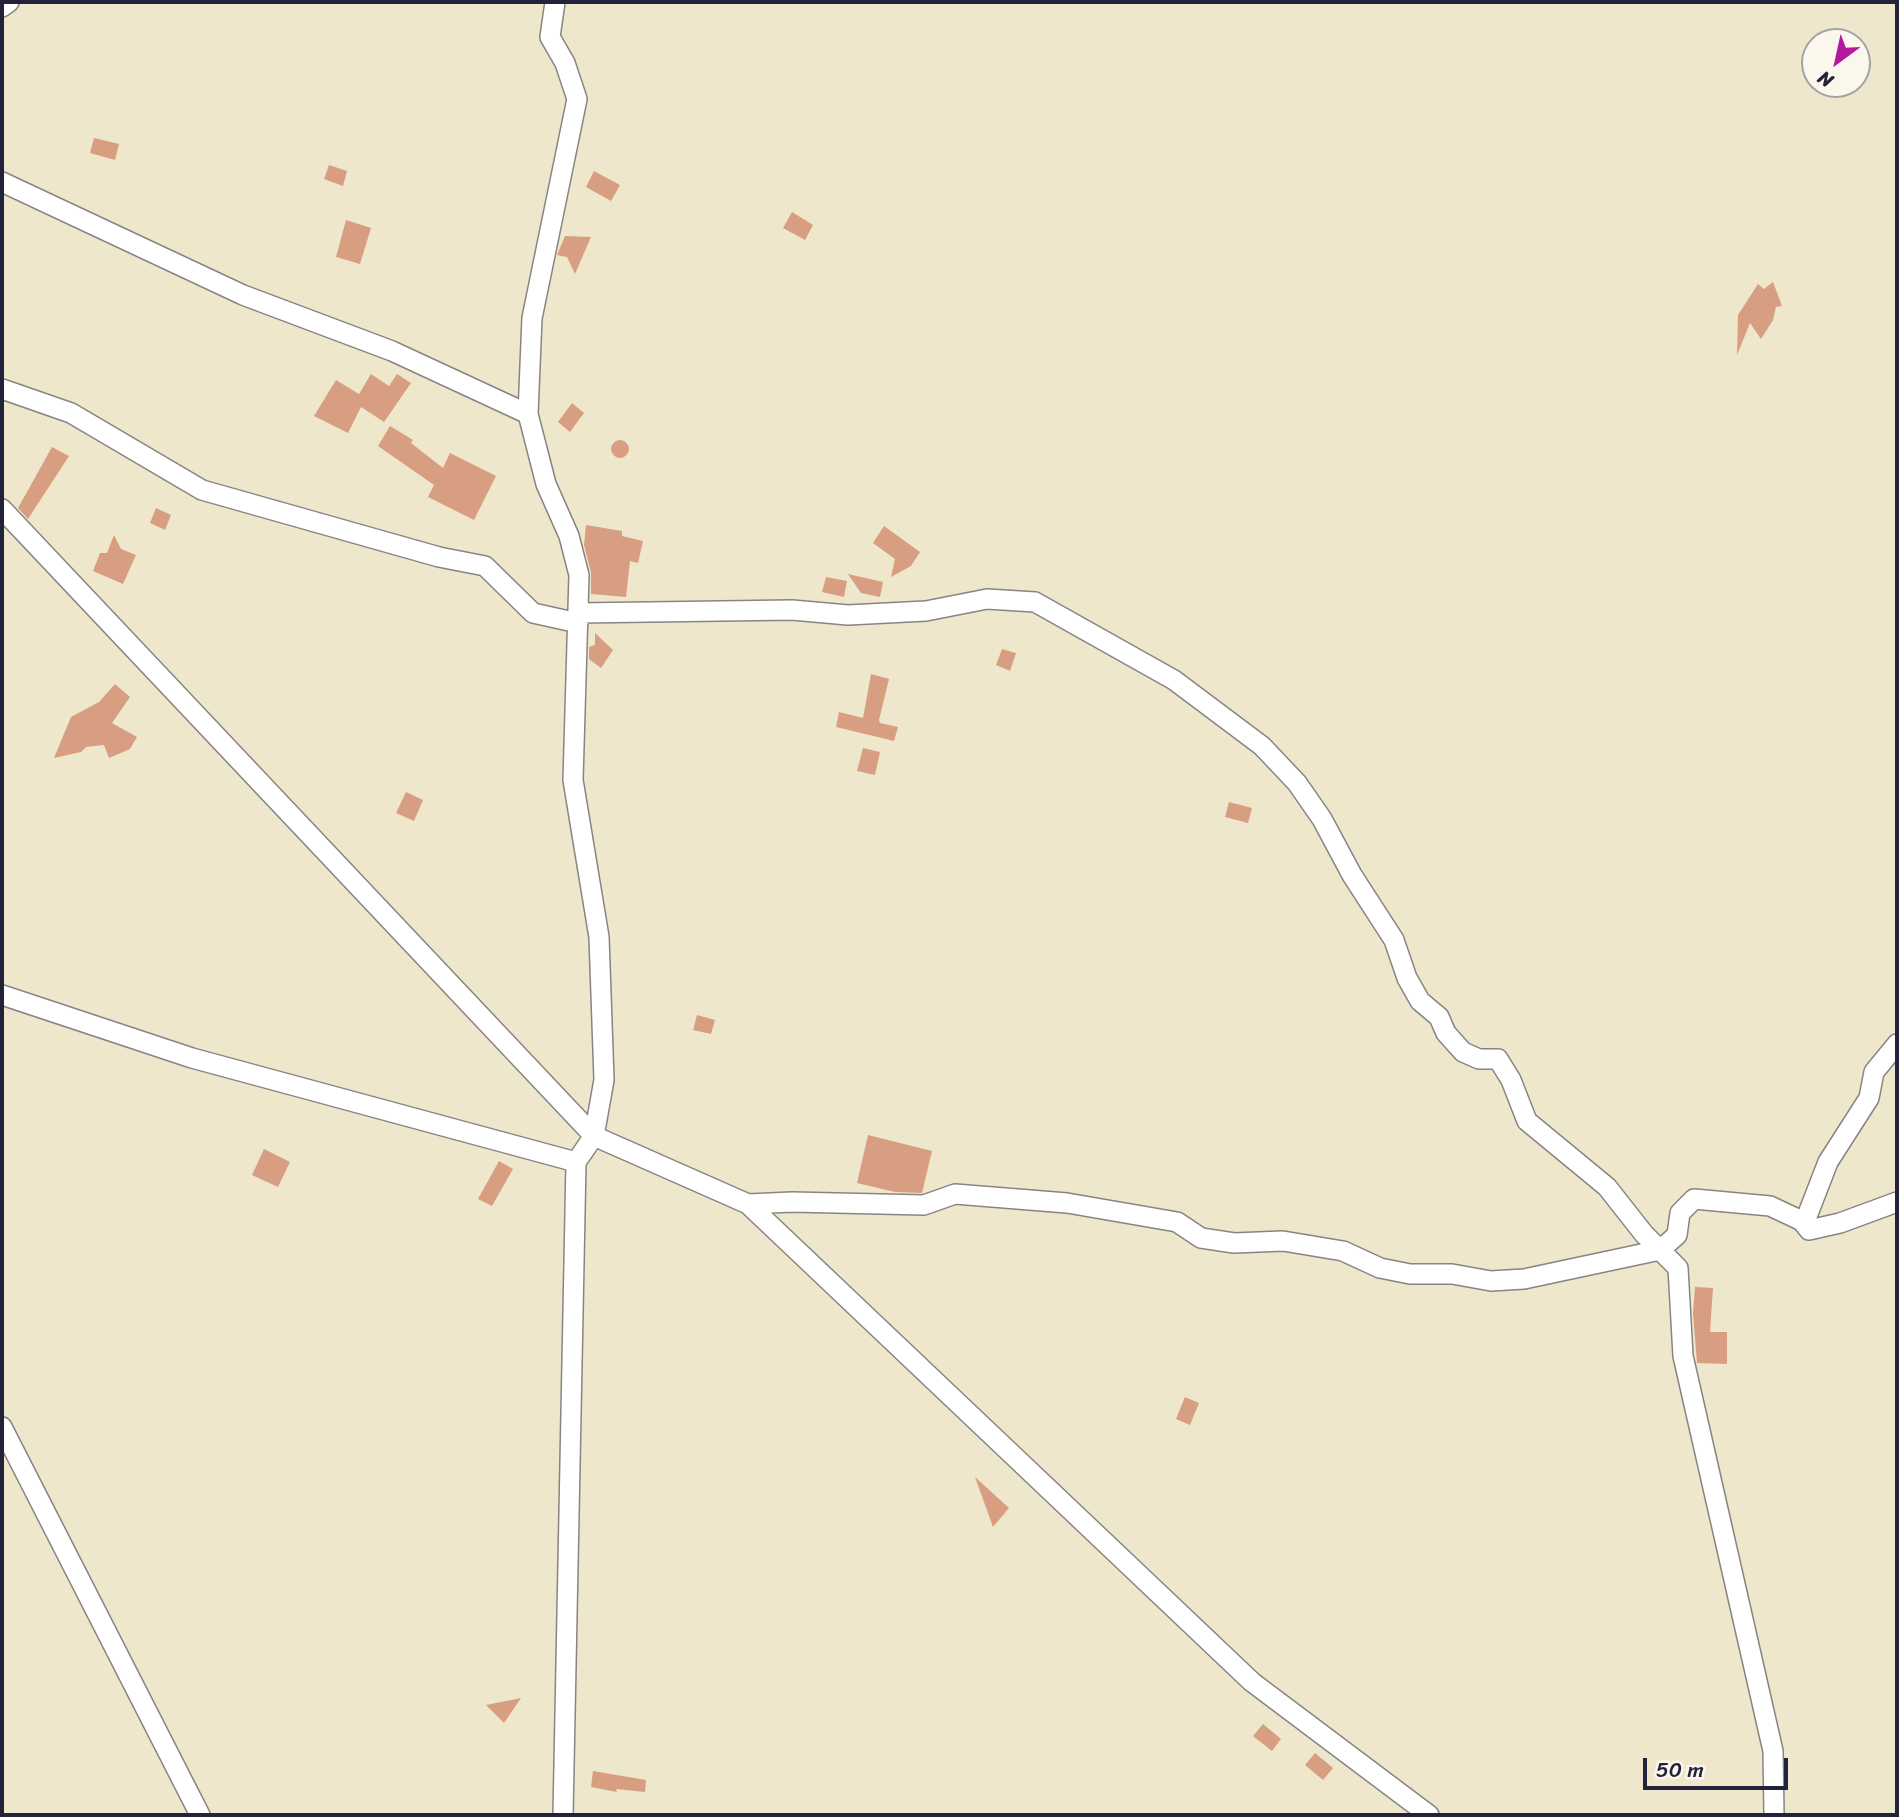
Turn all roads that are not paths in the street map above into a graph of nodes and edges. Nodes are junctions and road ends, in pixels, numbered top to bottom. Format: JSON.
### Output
{"nodes":[{"id":1,"x":9,"y":2,"type":"edge"},
{"id":2,"x":555,"y":2,"type":"edge"},
{"id":3,"x":2,"y":6,"type":"edge"},
{"id":4,"x":2,"y":182,"type":"edge"},
{"id":5,"x":2,"y":389,"type":"edge"},
{"id":6,"x":528,"y":414,"type":"junction"},
{"id":7,"x":2,"y":509,"type":"edge"},
{"id":8,"x":578,"y":618,"type":"junction"},
{"id":9,"x":2,"y":995,"type":"edge"},
{"id":10,"x":1897,"y":1044,"type":"edge"},
{"id":11,"x":594,"y":1136,"type":"junction"},
{"id":12,"x":576,"y":1162,"type":"junction"},
{"id":13,"x":1897,"y":1202,"type":"edge"},
{"id":14,"x":748,"y":1204,"type":"junction"},
{"id":15,"x":1804,"y":1224,"type":"junction"},
{"id":16,"x":1660,"y":1250,"type":"junction"},
{"id":17,"x":2,"y":1427,"type":"edge"},
{"id":18,"x":200,"y":1815,"type":"edge"},
{"id":19,"x":563,"y":1815,"type":"edge"},
{"id":20,"x":1429,"y":1815,"type":"edge"},
{"id":21,"x":1774,"y":1815,"type":"edge"}],
"edges":[{"from":1,"to":3,"type":"street"},
{"from":2,"to":6,"type":"street"},
{"from":4,"to":6,"type":"street"},
{"from":5,"to":8,"type":"street"},
{"from":6,"to":8,"type":"street"},
{"from":7,"to":11,"type":"street"},
{"from":8,"to":11,"type":"street"},
{"from":8,"to":16,"type":"street"},
{"from":9,"to":12,"type":"street"},
{"from":10,"to":15,"type":"street"},
{"from":11,"to":12,"type":"street"},
{"from":11,"to":14,"type":"street"},
{"from":12,"to":19,"type":"street"},
{"from":13,"to":15,"type":"street"},
{"from":14,"to":16,"type":"street"},
{"from":14,"to":20,"type":"street"},
{"from":15,"to":16,"type":"street"},
{"from":16,"to":21,"type":"street"},
{"from":17,"to":18,"type":"street"}]}
